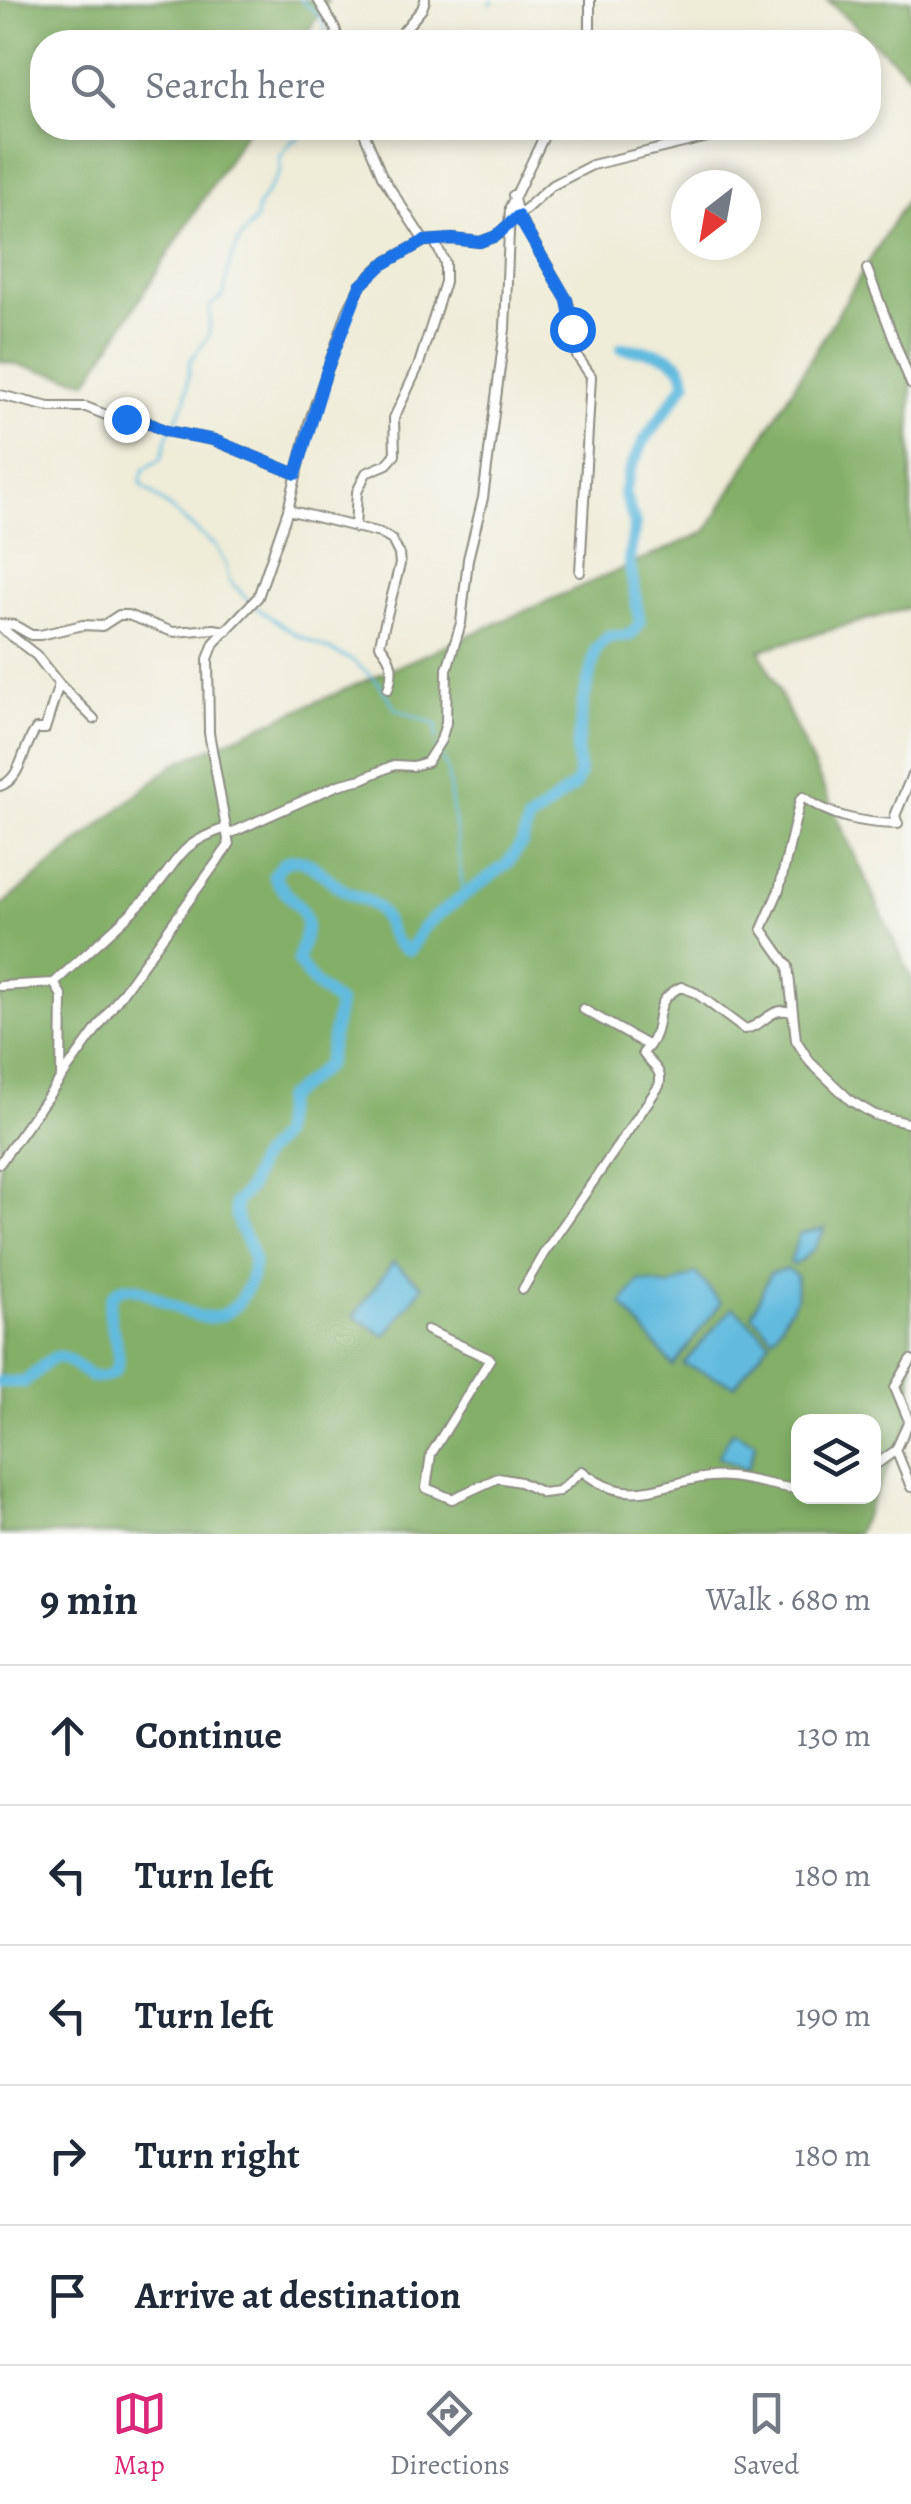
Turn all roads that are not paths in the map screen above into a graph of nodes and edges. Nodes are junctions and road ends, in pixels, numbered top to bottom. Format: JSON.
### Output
{"nodes":[{"id":1,"x":318,"y":0,"type":"edge"},
{"id":2,"x":425,"y":0,"type":"edge"},
{"id":3,"x":590,"y":0,"type":"edge"},
{"id":4,"x":336,"y":30,"type":"edge"},
{"id":5,"x":404,"y":30,"type":"edge"},
{"id":6,"x":590,"y":30,"type":"edge"},
{"id":7,"x":367,"y":140,"type":"edge"},
{"id":8,"x":542,"y":140,"type":"edge"},
{"id":9,"x":695,"y":140,"type":"edge"},
{"id":10,"x":514,"y":219,"type":"junction"},
{"id":11,"x":434,"y":240,"type":"junction"},
{"id":12,"x":424,"y":241,"type":"junction"},
{"id":13,"x":868,"y":269,"type":"dead end"},
{"id":14,"x":911,"y":384,"type":"edge"},
{"id":15,"x":0,"y":396,"type":"edge"},
{"id":16,"x":296,"y":474,"type":"junction"},
{"id":17,"x":288,"y":510,"type":"junction"},
{"id":18,"x":355,"y":528,"type":"junction"},
{"id":19,"x":580,"y":572,"type":"dead end"},
{"id":20,"x":0,"y":625,"type":"edge"},
{"id":21,"x":227,"y":631,"type":"junction"},
{"id":22,"x":58,"y":684,"type":"junction"},
{"id":23,"x":388,"y":689,"type":"dead end"},
{"id":24,"x":94,"y":719,"type":"dead end"},
{"id":25,"x":911,"y":777,"type":"edge"},
{"id":26,"x":0,"y":786,"type":"edge"},
{"id":27,"x":898,"y":824,"type":"junction"},
{"id":28,"x":911,"y":828,"type":"edge"},
{"id":29,"x":227,"y":831,"type":"junction"},
{"id":30,"x":54,"y":983,"type":"junction"},
{"id":31,"x":0,"y":986,"type":"edge"},
{"id":32,"x":583,"y":1009,"type":"dead end"},
{"id":33,"x":790,"y":1012,"type":"junction"},
{"id":34,"x":649,"y":1046,"type":"junction"},
{"id":35,"x":61,"y":1076,"type":"junction"},
{"id":36,"x":911,"y":1124,"type":"edge"},
{"id":37,"x":0,"y":1163,"type":"edge"},
{"id":38,"x":523,"y":1290,"type":"dead end"},
{"id":39,"x":427,"y":1330,"type":"dead end"},
{"id":40,"x":911,"y":1360,"type":"edge"},
{"id":41,"x":896,"y":1450,"type":"junction"},
{"id":42,"x":881,"y":1461,"type":"edge"},
{"id":43,"x":911,"y":1486,"type":"edge"},
{"id":44,"x":791,"y":1488,"type":"edge"}],
"edges":[{"from":1,"to":4,"type":"street"},
{"from":2,"to":5,"type":"street"},
{"from":3,"to":6,"type":"street"},
{"from":7,"to":12,"type":"street"},
{"from":8,"to":10,"type":"street"},
{"from":9,"to":10,"type":"street"},
{"from":10,"to":11,"type":"street"},
{"from":10,"to":19,"type":"street"},
{"from":10,"to":29,"type":"street"},
{"from":11,"to":12,"type":"street"},
{"from":11,"to":18,"type":"street"},
{"from":12,"to":16,"type":"street"},
{"from":13,"to":14,"type":"street"},
{"from":15,"to":16,"type":"street"},
{"from":16,"to":17,"type":"street"},
{"from":17,"to":18,"type":"street"},
{"from":17,"to":21,"type":"street"},
{"from":18,"to":23,"type":"street"},
{"from":20,"to":21,"type":"street"},
{"from":20,"to":22,"type":"street"},
{"from":21,"to":29,"type":"street"},
{"from":22,"to":24,"type":"street"},
{"from":22,"to":26,"type":"street"},
{"from":25,"to":27,"type":"street"},
{"from":27,"to":28,"type":"street"},
{"from":27,"to":33,"type":"street"},
{"from":29,"to":30,"type":"street"},
{"from":29,"to":35,"type":"street"},
{"from":30,"to":31,"type":"street"},
{"from":30,"to":35,"type":"street"},
{"from":32,"to":34,"type":"street"},
{"from":33,"to":34,"type":"street"},
{"from":33,"to":36,"type":"street"},
{"from":34,"to":38,"type":"street"},
{"from":35,"to":37,"type":"street"},
{"from":39,"to":44,"type":"street"},
{"from":40,"to":41,"type":"street"},
{"from":41,"to":42,"type":"street"},
{"from":41,"to":43,"type":"street"}]}
